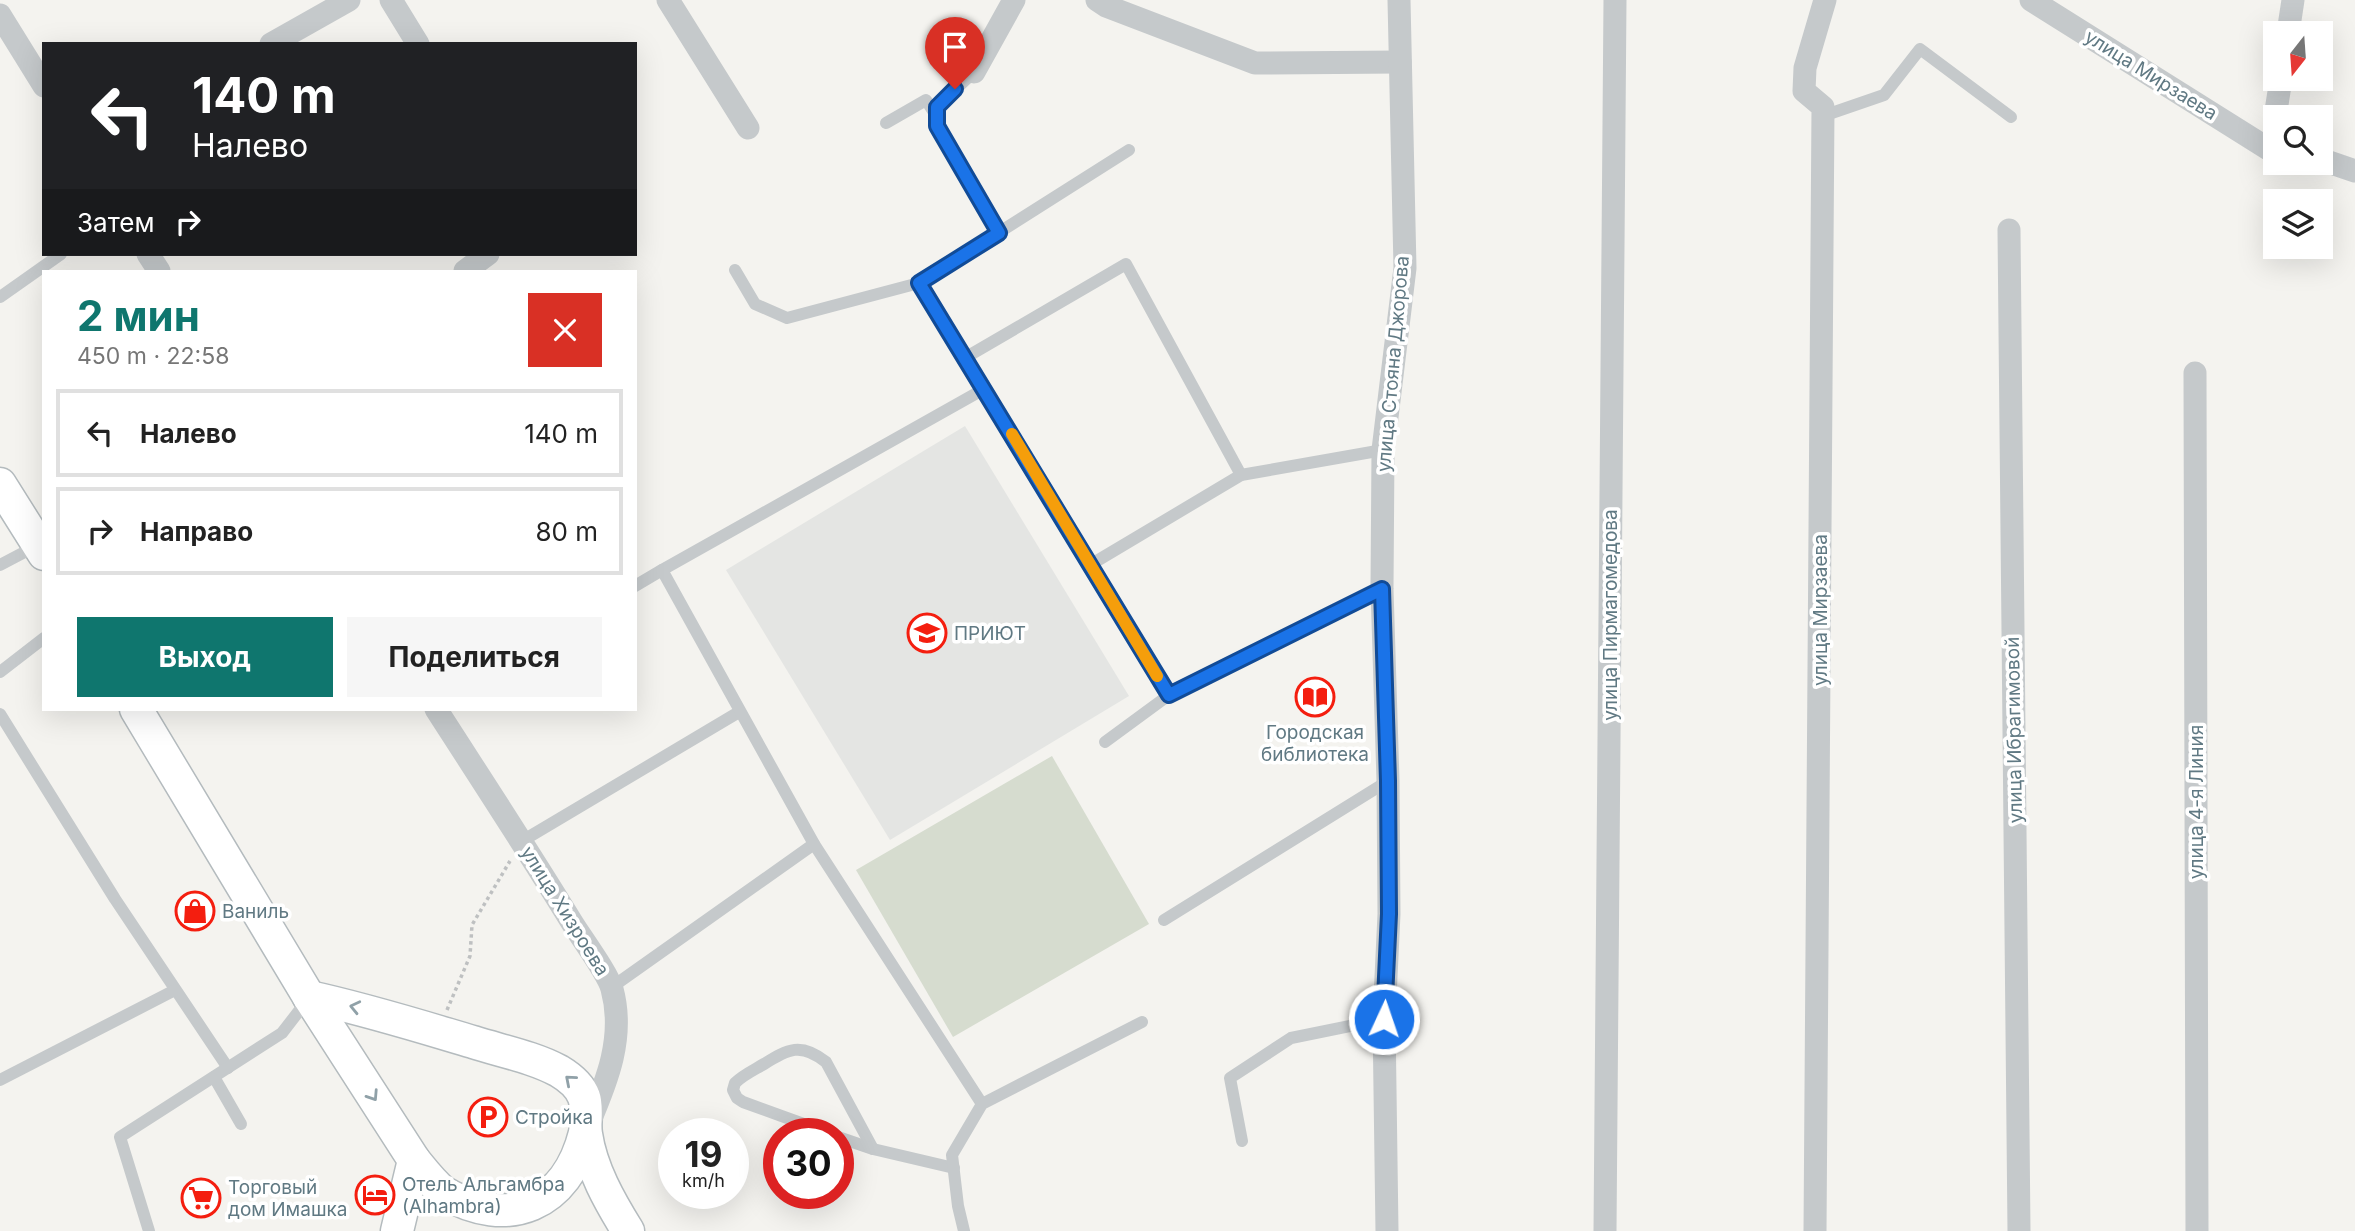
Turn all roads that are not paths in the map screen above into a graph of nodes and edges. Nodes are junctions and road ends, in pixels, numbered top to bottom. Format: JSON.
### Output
{"nodes":[{"id":1,"x":349,"y":0,"type":"edge"},
{"id":2,"x":391,"y":0,"type":"edge"},
{"id":3,"x":668,"y":0,"type":"edge"},
{"id":4,"x":1014,"y":0,"type":"edge"},
{"id":5,"x":1097,"y":0,"type":"edge"},
{"id":6,"x":1399,"y":0,"type":"edge"},
{"id":7,"x":1615,"y":0,"type":"edge"},
{"id":8,"x":1825,"y":0,"type":"edge"},
{"id":9,"x":2031,"y":0,"type":"edge"},
{"id":10,"x":2294,"y":0,"type":"edge"},
{"id":11,"x":0,"y":15,"type":"edge"},
{"id":12,"x":2290,"y":21,"type":"edge"},
{"id":13,"x":275,"y":42,"type":"edge"},
{"id":14,"x":417,"y":42,"type":"edge"},
{"id":15,"x":1400,"y":62,"type":"junction"},
{"id":16,"x":974,"y":72,"type":"joint"},
{"id":17,"x":42,"y":83,"type":"edge"},
{"id":18,"x":1823,"y":116,"type":"junction"},
{"id":19,"x":937,"y":117,"type":"junction"},
{"id":20,"x":2011,"y":117,"type":"dead end"},
{"id":21,"x":886,"y":123,"type":"dead end"},
{"id":22,"x":748,"y":128,"type":"dead end"},
{"id":23,"x":2263,"y":144,"type":"edge"},
{"id":24,"x":1129,"y":150,"type":"dead end"},
{"id":25,"x":2333,"y":163,"type":"edge"},
{"id":26,"x":2355,"y":171,"type":"edge"},
{"id":27,"x":2009,"y":230,"type":"dead end"},
{"id":28,"x":999,"y":233,"type":"junction"},
{"id":29,"x":58,"y":256,"type":"edge"},
{"id":30,"x":485,"y":256,"type":"edge"},
{"id":31,"x":466,"y":270,"type":"edge"},
{"id":32,"x":735,"y":270,"type":"dead end"},
{"id":33,"x":919,"y":283,"type":"junction"},
{"id":34,"x":0,"y":297,"type":"edge"},
{"id":35,"x":963,"y":359,"type":"junction"},
{"id":36,"x":2195,"y":373,"type":"dead end"},
{"id":37,"x":984,"y":389,"type":"junction"},
{"id":38,"x":1383,"y":450,"type":"junction"},
{"id":39,"x":1241,"y":475,"type":"junction"},
{"id":40,"x":0,"y":484,"type":"edge"},
{"id":41,"x":41,"y":550,"type":"edge"},
{"id":42,"x":0,"y":565,"type":"edge"},
{"id":43,"x":1090,"y":565,"type":"junction"},
{"id":44,"x":662,"y":570,"type":"junction"},
{"id":45,"x":637,"y":585,"type":"edge"},
{"id":46,"x":1382,"y":589,"type":"junction"},
{"id":47,"x":42,"y":640,"type":"edge"},
{"id":48,"x":0,"y":672,"type":"edge"},
{"id":49,"x":1169,"y":695,"type":"junction"},
{"id":50,"x":137,"y":711,"type":"edge"},
{"id":51,"x":437,"y":711,"type":"edge"},
{"id":52,"x":739,"y":712,"type":"junction"},
{"id":53,"x":0,"y":714,"type":"edge"},
{"id":54,"x":1105,"y":742,"type":"dead end"},
{"id":55,"x":1388,"y":781,"type":"junction"},
{"id":56,"x":522,"y":842,"type":"junction"},
{"id":57,"x":814,"y":844,"type":"junction"},
{"id":58,"x":1164,"y":920,"type":"dead end"},
{"id":59,"x":612,"y":987,"type":"junction"},
{"id":60,"x":175,"y":990,"type":"junction"},
{"id":61,"x":309,"y":998,"type":"junction"},
{"id":62,"x":1384,"y":1019,"type":"junction"},
{"id":63,"x":1143,"y":1023,"type":"dead end"},
{"id":64,"x":228,"y":1068,"type":"junction"},
{"id":65,"x":214,"y":1077,"type":"junction"},
{"id":66,"x":0,"y":1080,"type":"edge"},
{"id":67,"x":982,"y":1104,"type":"junction"},
{"id":68,"x":787,"y":1118,"type":"edge"},
{"id":69,"x":241,"y":1124,"type":"dead end"},
{"id":70,"x":585,"y":1133,"type":"junction"},
{"id":71,"x":1242,"y":1141,"type":"dead end"},
{"id":72,"x":854,"y":1142,"type":"edge"},
{"id":73,"x":873,"y":1149,"type":"junction"},
{"id":74,"x":414,"y":1160,"type":"junction"},
{"id":75,"x":954,"y":1168,"type":"junction"},
{"id":76,"x":149,"y":1231,"type":"edge"},
{"id":77,"x":397,"y":1231,"type":"edge"},
{"id":78,"x":628,"y":1231,"type":"edge"},
{"id":79,"x":964,"y":1231,"type":"edge"},
{"id":80,"x":1387,"y":1231,"type":"edge"},
{"id":81,"x":1605,"y":1231,"type":"edge"},
{"id":82,"x":1815,"y":1231,"type":"edge"},
{"id":83,"x":2019,"y":1231,"type":"edge"},
{"id":84,"x":2197,"y":1231,"type":"edge"}],
"edges":[{"from":1,"to":13,"type":"street"},
{"from":2,"to":14,"type":"street"},
{"from":3,"to":22,"type":"street"},
{"from":4,"to":16,"type":"street"},
{"from":5,"to":15,"type":"street"},
{"from":6,"to":15,"type":"street","name":"улица Стояна Джорова"},
{"from":7,"to":81,"type":"street","name":"улица Пирмагомедова"},
{"from":8,"to":18,"type":"street"},
{"from":9,"to":23,"type":"street","name":"улица Мирзаева"},
{"from":10,"to":12,"type":"street"},
{"from":11,"to":17,"type":"street"},
{"from":15,"to":38,"type":"street","name":"улица Стояна Джорова"},
{"from":16,"to":19,"type":"lane"},
{"from":18,"to":20,"type":"lane"},
{"from":18,"to":82,"type":"street","name":"улица Мирзаева"},
{"from":19,"to":21,"type":"lane"},
{"from":19,"to":28,"type":"lane"},
{"from":24,"to":28,"type":"lane"},
{"from":25,"to":26,"type":"street"},
{"from":27,"to":83,"type":"street","name":"улица Ибрагимовой"},
{"from":28,"to":33,"type":"lane"},
{"from":29,"to":34,"type":"lane"},
{"from":30,"to":31,"type":"street"},
{"from":32,"to":33,"type":"lane"},
{"from":33,"to":35,"type":"lane"},
{"from":35,"to":37,"type":"lane"},
{"from":35,"to":39,"type":"lane"},
{"from":36,"to":84,"type":"street","name":"улица 4-я Линия"},
{"from":37,"to":43,"type":"lane"},
{"from":37,"to":44,"type":"lane"},
{"from":38,"to":39,"type":"lane"},
{"from":38,"to":46,"type":"street","name":"улица Стояна Джорова"},
{"from":39,"to":43,"type":"lane"},
{"from":40,"to":41,"type":"main road"},
{"from":41,"to":42,"type":"lane"},
{"from":43,"to":49,"type":"lane"},
{"from":44,"to":45,"type":"lane"},
{"from":44,"to":52,"type":"lane"},
{"from":46,"to":49,"type":"lane"},
{"from":46,"to":55,"type":"street","name":"улица Стояна Джорова"},
{"from":47,"to":48,"type":"lane"},
{"from":49,"to":54,"type":"lane"},
{"from":50,"to":61,"type":"main road"},
{"from":51,"to":56,"type":"street","name":"улица Хизроева"},
{"from":52,"to":56,"type":"lane"},
{"from":52,"to":57,"type":"lane"},
{"from":53,"to":60,"type":"lane"},
{"from":55,"to":58,"type":"lane"},
{"from":55,"to":62,"type":"street","name":"улица Стояна Джорова"},
{"from":56,"to":59,"type":"street","name":"улица Хизроева"},
{"from":57,"to":59,"type":"lane"},
{"from":57,"to":67,"type":"lane"},
{"from":59,"to":70,"type":"street","name":"улица Хизроева"},
{"from":60,"to":64,"type":"lane"},
{"from":60,"to":66,"type":"lane"},
{"from":61,"to":64,"type":"lane"},
{"from":70,"to":61,"type":"main road","one_way":true},
{"from":61,"to":74,"type":"main road","one_way":true},
{"from":62,"to":71,"type":"lane"},
{"from":62,"to":80,"type":"street","name":"улица Стояна Джорова"},
{"from":63,"to":67,"type":"lane"},
{"from":64,"to":65,"type":"lane"},
{"from":65,"to":69,"type":"lane"},
{"from":65,"to":76,"type":"lane"},
{"from":67,"to":75,"type":"lane"},
{"from":68,"to":73,"type":"lane"},
{"from":70,"to":74,"type":"main road"},
{"from":70,"to":78,"type":"main road"},
{"from":72,"to":73,"type":"lane"},
{"from":73,"to":75,"type":"lane"},
{"from":74,"to":77,"type":"main road"},
{"from":75,"to":79,"type":"lane"}]}
